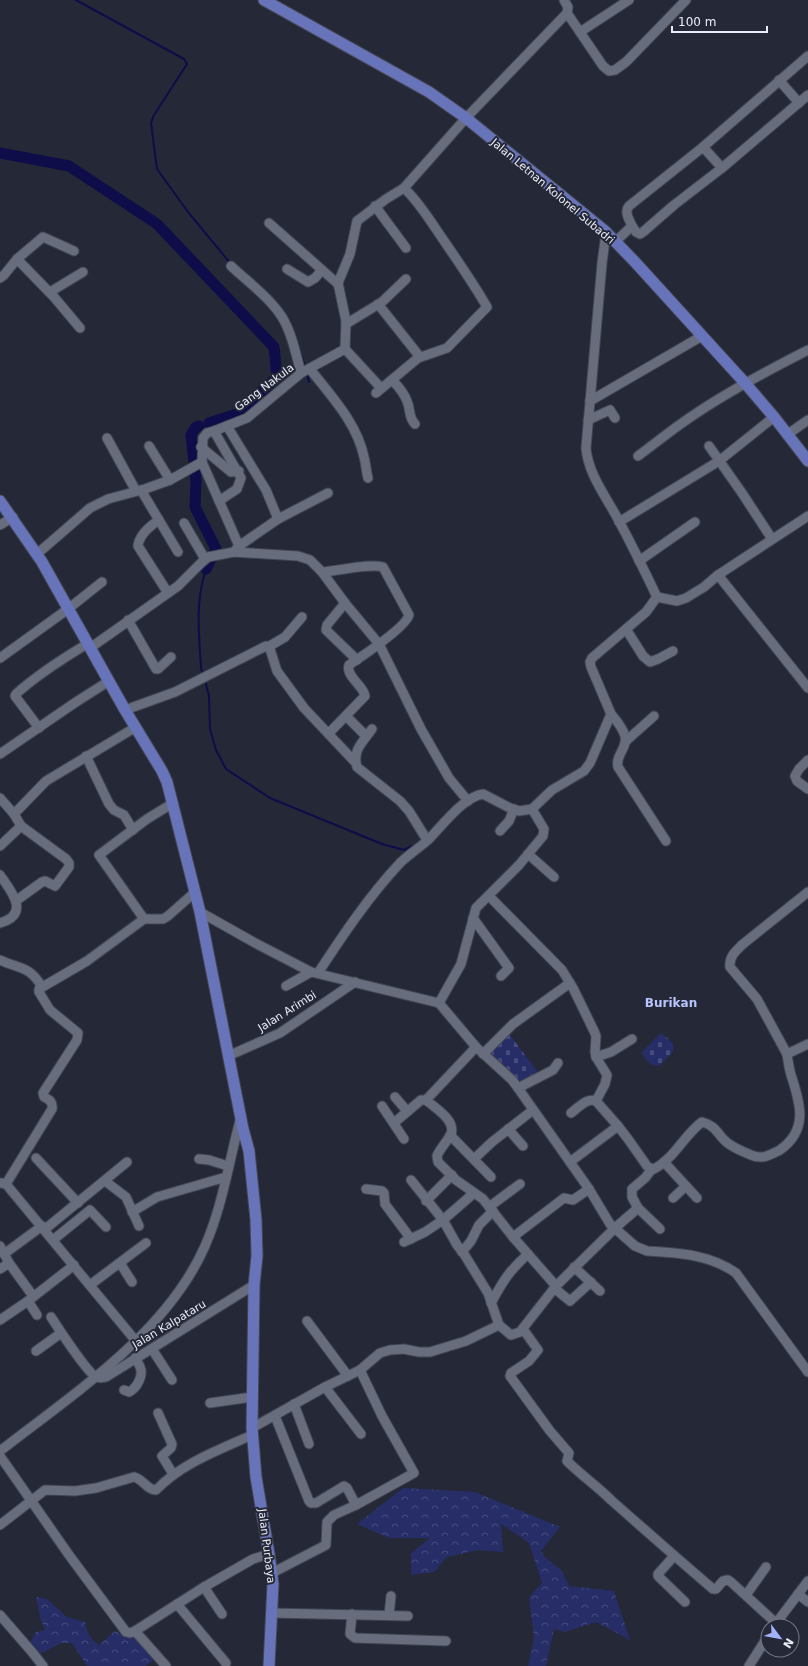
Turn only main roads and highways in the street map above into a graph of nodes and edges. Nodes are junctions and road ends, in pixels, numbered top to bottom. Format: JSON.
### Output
{"nodes":[{"id":1,"x":264,"y":0,"type":"edge"},
{"id":2,"x":808,"y":461,"type":"edge"},
{"id":3,"x":0,"y":501,"type":"edge"},
{"id":4,"x":269,"y":1666,"type":"edge"}],
"edges":[{"from":1,"to":2,"type":"main road","name":"Jalan Letnan Kolonel Subadri"},
{"from":3,"to":4,"type":"main road","name":"Jalan Purbaya"}]}
